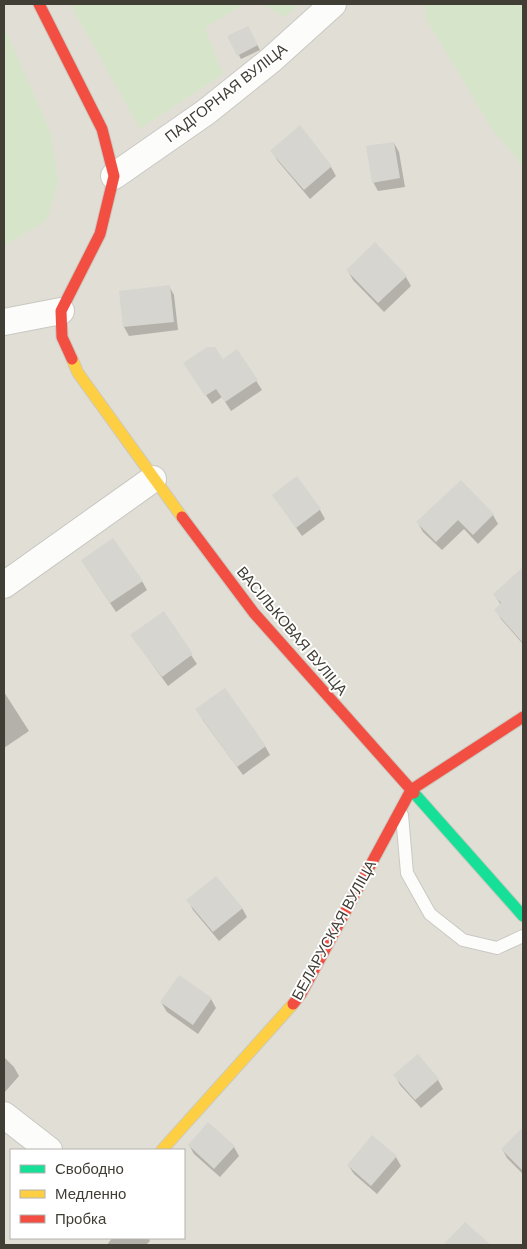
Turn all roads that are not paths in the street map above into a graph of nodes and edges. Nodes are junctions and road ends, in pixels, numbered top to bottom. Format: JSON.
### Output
{"nodes":[{"id":1,"x":39,"y":4,"type":"edge"},
{"id":2,"x":333,"y":4,"type":"edge"},
{"id":3,"x":114,"y":176,"type":"junction"},
{"id":4,"x":61,"y":311,"type":"junction"},
{"id":5,"x":4,"y":322,"type":"edge"},
{"id":6,"x":153,"y":479,"type":"junction"},
{"id":7,"x":4,"y":585,"type":"edge"},
{"id":8,"x":523,"y":717,"type":"edge"},
{"id":9,"x":411,"y":790,"type":"junction"},
{"id":10,"x":402,"y":808,"type":"junction"},
{"id":11,"x":523,"y":916,"type":"edge"},
{"id":12,"x":523,"y":936,"type":"edge"},
{"id":13,"x":4,"y":1115,"type":"edge"},
{"id":14,"x":48,"y":1149,"type":"edge"},
{"id":15,"x":163,"y":1149,"type":"edge"}],
"edges":[{"from":1,"to":3,"type":"street"},
{"from":2,"to":3,"type":"street","name":"ПАДГОРНАЯ ВУЛІЦА"},
{"from":3,"to":4,"type":"street","name":"ВАСІЛЬКОВАЯ ВУЛІЦА"},
{"from":4,"to":5,"type":"street"},
{"from":4,"to":6,"type":"street","name":"ВАСІЛЬКОВАЯ ВУЛІЦА"},
{"from":6,"to":7,"type":"street"},
{"from":6,"to":9,"type":"street","name":"ВАСІЛЬКОВАЯ ВУЛІЦА"},
{"from":8,"to":9,"type":"street"},
{"from":9,"to":10,"type":"street","name":"БЕЛАРУСКАЯ ВУЛІЦА"},
{"from":9,"to":11,"type":"street","name":"ВАСІЛЬКОВАЯ ВУЛІЦА"},
{"from":10,"to":12,"type":"lane"},
{"from":10,"to":15,"type":"street","name":"БЕЛАРУСКАЯ ВУЛІЦА"},
{"from":13,"to":14,"type":"street"}]}
